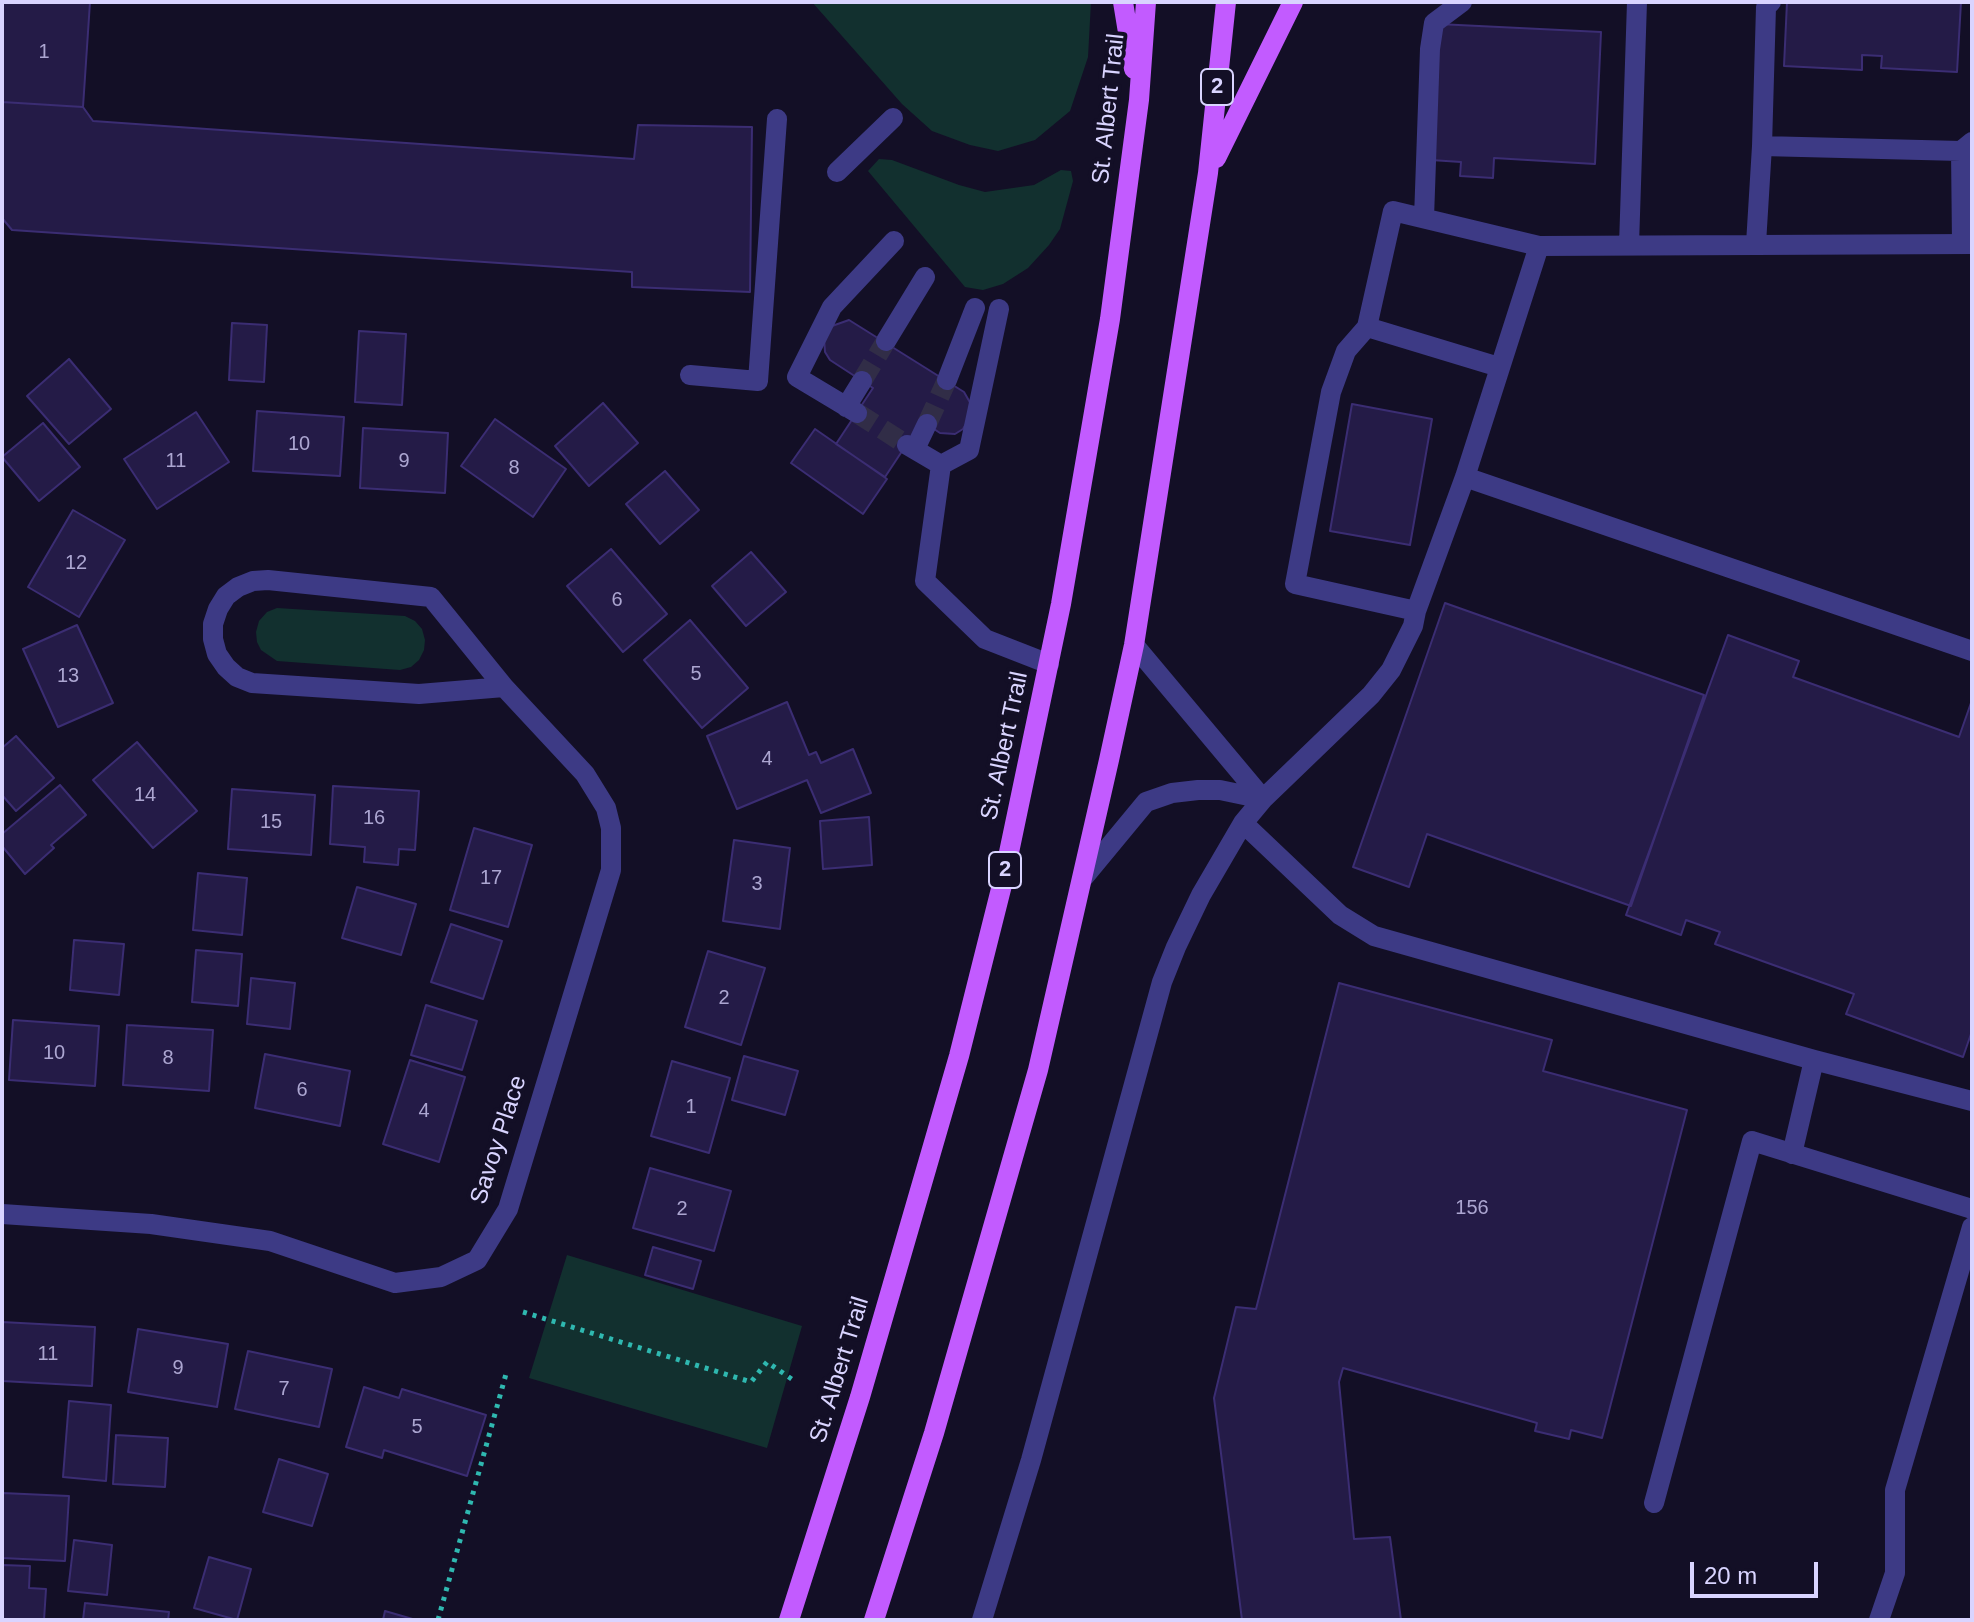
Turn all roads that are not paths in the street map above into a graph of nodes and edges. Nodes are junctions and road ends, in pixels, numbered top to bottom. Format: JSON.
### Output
{"nodes":[{"id":1,"x":1123,"y":2,"type":"edge"},
{"id":2,"x":1146,"y":2,"type":"edge"},
{"id":3,"x":1226,"y":2,"type":"edge"},
{"id":4,"x":1293,"y":2,"type":"edge"},
{"id":5,"x":1462,"y":2,"type":"edge"},
{"id":6,"x":1637,"y":2,"type":"edge"},
{"id":7,"x":1769,"y":5,"type":"edge"},
{"id":8,"x":1139,"y":100,"type":"junction"},
{"id":9,"x":893,"y":118,"type":"dead end"},
{"id":10,"x":777,"y":119,"type":"dead end"},
{"id":11,"x":1762,"y":146,"type":"junction"},
{"id":12,"x":1967,"y":146,"type":"edge"},
{"id":13,"x":837,"y":172,"type":"dead end"},
{"id":14,"x":1208,"y":173,"type":"junction"},
{"id":15,"x":1424,"y":218,"type":"junction"},
{"id":16,"x":894,"y":241,"type":"dead end"},
{"id":17,"x":1756,"y":244,"type":"junction"},
{"id":18,"x":1967,"y":244,"type":"edge"},
{"id":19,"x":1629,"y":245,"type":"junction"},
{"id":20,"x":1539,"y":246,"type":"junction"},
{"id":21,"x":925,"y":277,"type":"dead end"},
{"id":22,"x":975,"y":308,"type":"dead end"},
{"id":23,"x":999,"y":309,"type":"dead end"},
{"id":24,"x":1367,"y":327,"type":"junction"},
{"id":25,"x":886,"y":341,"type":"tunnel mouth"},
{"id":26,"x":1499,"y":367,"type":"junction"},
{"id":27,"x":690,"y":375,"type":"dead end"},
{"id":28,"x":947,"y":380,"type":"tunnel mouth"},
{"id":29,"x":862,"y":381,"type":"tunnel mouth"},
{"id":30,"x":927,"y":424,"type":"tunnel mouth"},
{"id":31,"x":941,"y":465,"type":"junction"},
{"id":32,"x":1465,"y":477,"type":"junction"},
{"id":33,"x":1416,"y":611,"type":"junction"},
{"id":34,"x":1134,"y":645,"type":"junction"},
{"id":35,"x":1972,"y":651,"type":"edge"},
{"id":36,"x":1049,"y":664,"type":"junction"},
{"id":37,"x":504,"y":687,"type":"junction"},
{"id":38,"x":1263,"y":799,"type":"junction"},
{"id":39,"x":1243,"y":823,"type":"junction"},
{"id":40,"x":1084,"y":877,"type":"junction"},
{"id":41,"x":1814,"y":1060,"type":"junction"},
{"id":42,"x":1972,"y":1101,"type":"edge"},
{"id":43,"x":1792,"y":1154,"type":"junction"},
{"id":44,"x":1972,"y":1209,"type":"edge"},
{"id":45,"x":2,"y":1214,"type":"edge"},
{"id":46,"x":1972,"y":1227,"type":"edge"},
{"id":47,"x":1654,"y":1503,"type":"dead end"},
{"id":48,"x":789,"y":1620,"type":"edge"},
{"id":49,"x":874,"y":1620,"type":"edge"},
{"id":50,"x":982,"y":1620,"type":"edge"},
{"id":51,"x":1879,"y":1620,"type":"edge"}],
"edges":[{"from":1,"to":8,"type":"main road"},
{"from":2,"to":8,"type":"main road","name":"St. Albert Trail","number":"2"},
{"from":3,"to":14,"type":"main road","number":"2"},
{"from":4,"to":14,"type":"main road"},
{"from":5,"to":15,"type":"street"},
{"from":6,"to":19,"type":"street"},
{"from":7,"to":11,"type":"street"},
{"from":8,"to":36,"type":"main road","name":"St. Albert Trail","number":"2"},
{"from":9,"to":13,"type":"street"},
{"from":10,"to":27,"type":"street"},
{"from":11,"to":12,"type":"street"},
{"from":11,"to":17,"type":"street"},
{"from":12,"to":18,"type":"street"},
{"from":14,"to":34,"type":"main road","number":"2"},
{"from":15,"to":20,"type":"street"},
{"from":15,"to":24,"type":"street"},
{"from":16,"to":29,"type":"street"},
{"from":17,"to":18,"type":"street"},
{"from":17,"to":19,"type":"street"},
{"from":19,"to":20,"type":"street"},
{"from":20,"to":26,"type":"street"},
{"from":21,"to":25,"type":"street"},
{"from":22,"to":28,"type":"street"},
{"from":23,"to":31,"type":"street"},
{"from":24,"to":26,"type":"street"},
{"from":24,"to":33,"type":"street"},
{"from":26,"to":32,"type":"street"},
{"from":30,"to":31,"type":"street"},
{"from":31,"to":36,"type":"street"},
{"from":32,"to":33,"type":"street"},
{"from":32,"to":35,"type":"street"},
{"from":33,"to":38,"type":"street"},
{"from":34,"to":38,"type":"street"},
{"from":34,"to":40,"type":"main road","number":"2"},
{"from":36,"to":48,"type":"main road","name":"St. Albert Trail","number":"2"},
{"from":37,"to":37,"type":"street","name":"Savoy Place"},
{"from":37,"to":45,"type":"street","name":"Savoy Place"},
{"from":38,"to":39,"type":"street"},
{"from":38,"to":40,"type":"street"},
{"from":39,"to":41,"type":"street"},
{"from":39,"to":50,"type":"street"},
{"from":40,"to":49,"type":"main road","number":"2"},
{"from":41,"to":42,"type":"street"},
{"from":41,"to":43,"type":"street"},
{"from":43,"to":44,"type":"street"},
{"from":43,"to":47,"type":"street"},
{"from":46,"to":51,"type":"street"}]}
